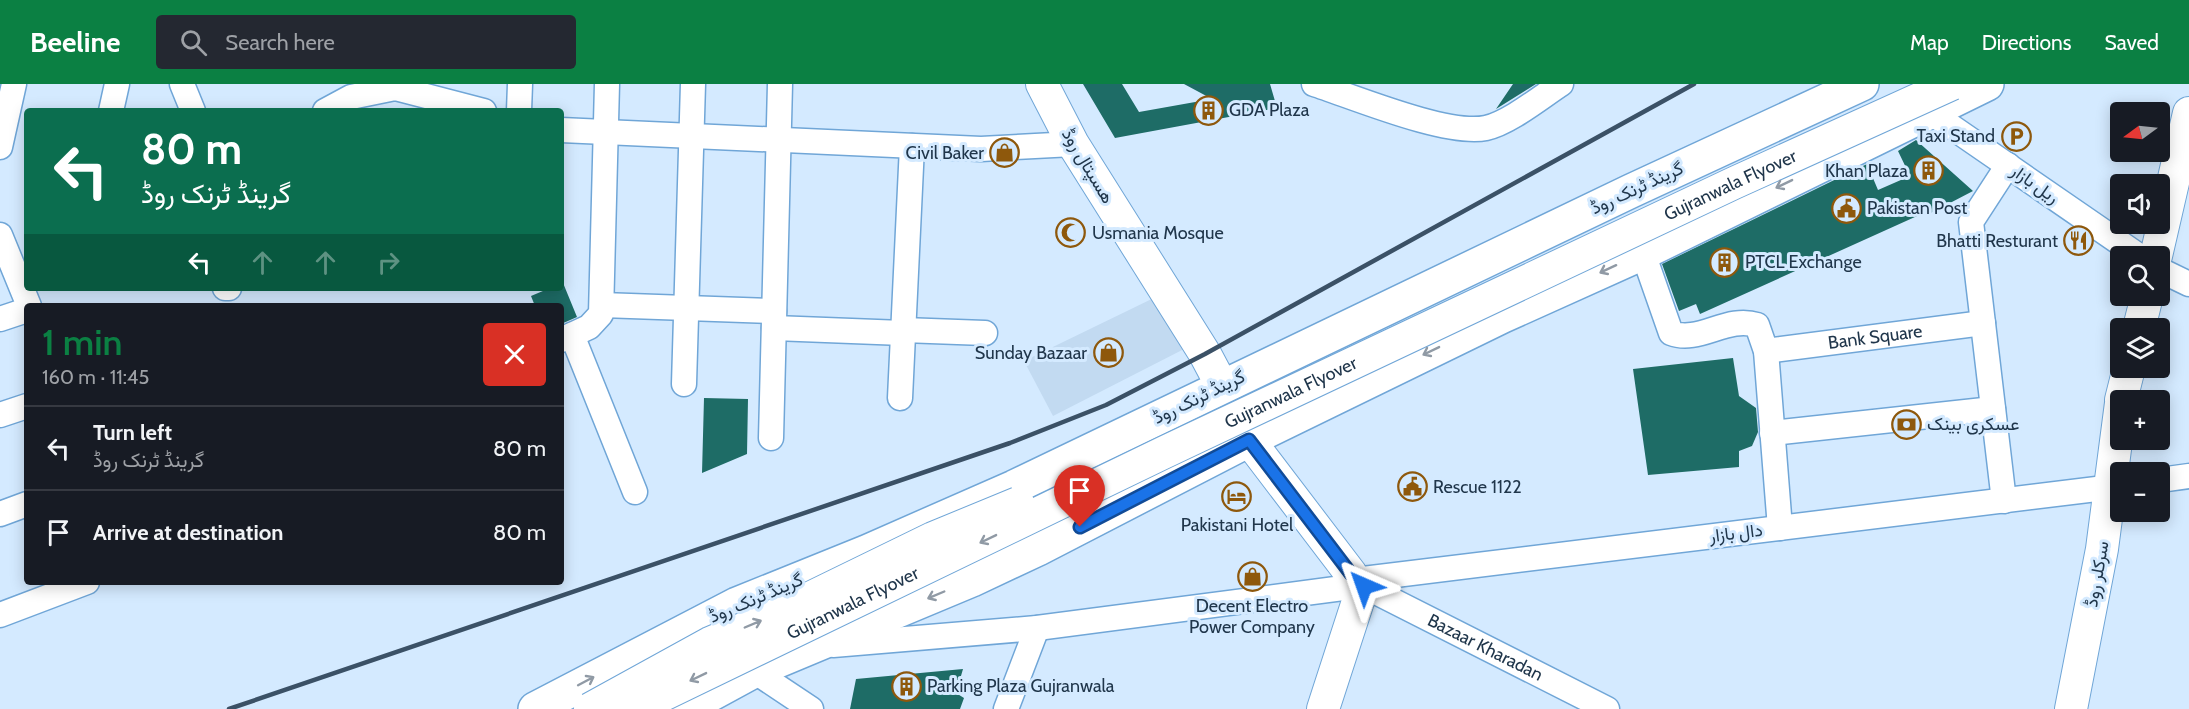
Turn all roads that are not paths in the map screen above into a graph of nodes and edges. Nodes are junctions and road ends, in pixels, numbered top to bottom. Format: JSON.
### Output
{"nodes":[{"id":1,"x":14,"y":84,"type":"edge"},
{"id":2,"x":117,"y":84,"type":"edge"},
{"id":3,"x":182,"y":84,"type":"edge"},
{"id":4,"x":520,"y":84,"type":"edge"},
{"id":5,"x":607,"y":84,"type":"edge"},
{"id":6,"x":693,"y":84,"type":"edge"},
{"id":7,"x":780,"y":84,"type":"edge"},
{"id":8,"x":1042,"y":84,"type":"edge"},
{"id":9,"x":1314,"y":84,"type":"edge"},
{"id":10,"x":1561,"y":84,"type":"edge"},
{"id":11,"x":1862,"y":84,"type":"edge"},
{"id":12,"x":1900,"y":84,"type":"edge"},
{"id":13,"x":1952,"y":84,"type":"edge"},
{"id":14,"x":1987,"y":84,"type":"edge"},
{"id":15,"x":432,"y":90,"type":"edge"},
{"id":16,"x":112,"y":108,"type":"edge"},
{"id":17,"x":192,"y":108,"type":"edge"},
{"id":18,"x":330,"y":108,"type":"edge"},
{"id":19,"x":477,"y":108,"type":"edge"},
{"id":20,"x":519,"y":108,"type":"edge"},
{"id":21,"x":1930,"y":112,"type":"junction"},
{"id":22,"x":2189,"y":113,"type":"edge"},
{"id":23,"x":564,"y":130,"type":"edge"},
{"id":24,"x":607,"y":132,"type":"junction"},
{"id":25,"x":692,"y":137,"type":"junction"},
{"id":26,"x":778,"y":139,"type":"junction"},
{"id":27,"x":1074,"y":144,"type":"junction"},
{"id":28,"x":912,"y":146,"type":"junction"},
{"id":29,"x":0,"y":147,"type":"edge"},
{"id":30,"x":2008,"y":165,"type":"junction"},
{"id":31,"x":0,"y":235,"type":"edge"},
{"id":32,"x":2125,"y":246,"type":"edge"},
{"id":33,"x":2158,"y":246,"type":"edge"},
{"id":34,"x":1643,"y":253,"type":"junction"},
{"id":35,"x":1472,"y":267,"type":"junction"},
{"id":36,"x":2170,"y":275,"type":"edge"},
{"id":37,"x":2189,"y":284,"type":"edge"},
{"id":38,"x":26,"y":303,"type":"edge"},
{"id":39,"x":602,"y":305,"type":"junction"},
{"id":40,"x":687,"y":309,"type":"junction"},
{"id":41,"x":24,"y":310,"type":"edge"},
{"id":42,"x":1503,"y":316,"type":"junction"},
{"id":43,"x":0,"y":319,"type":"edge"},
{"id":44,"x":774,"y":320,"type":"junction"},
{"id":45,"x":1983,"y":323,"type":"junction"},
{"id":46,"x":903,"y":332,"type":"junction"},
{"id":47,"x":985,"y":333,"type":"dead end"},
{"id":48,"x":567,"y":337,"type":"edge"},
{"id":49,"x":1766,"y":351,"type":"junction"},
{"id":50,"x":684,"y":384,"type":"dead end"},
{"id":51,"x":1222,"y":386,"type":"junction"},
{"id":52,"x":900,"y":398,"type":"dead end"},
{"id":53,"x":24,"y":407,"type":"edge"},
{"id":54,"x":1993,"y":409,"type":"junction"},
{"id":55,"x":0,"y":415,"type":"edge"},
{"id":56,"x":1772,"y":433,"type":"junction"},
{"id":57,"x":771,"y":438,"type":"dead end"},
{"id":58,"x":1249,"y":440,"type":"junction"},
{"id":59,"x":2189,"y":476,"type":"edge"},
{"id":60,"x":2170,"y":479,"type":"edge"},
{"id":61,"x":1014,"y":487,"type":"junction"},
{"id":62,"x":2110,"y":488,"type":"edge"},
{"id":63,"x":635,"y":492,"type":"dead end"},
{"id":64,"x":2004,"y":501,"type":"junction"},
{"id":65,"x":24,"y":505,"type":"edge"},
{"id":66,"x":2110,"y":511,"type":"edge"},
{"id":67,"x":0,"y":514,"type":"edge"},
{"id":68,"x":1780,"y":528,"type":"junction"},
{"id":69,"x":1038,"y":549,"type":"junction"},
{"id":70,"x":79,"y":585,"type":"edge"},
{"id":71,"x":1355,"y":585,"type":"junction"},
{"id":72,"x":0,"y":615,"type":"edge"},
{"id":73,"x":1037,"y":628,"type":"junction"},
{"id":74,"x":813,"y":647,"type":"junction"},
{"id":75,"x":754,"y":671,"type":"junction"},
{"id":76,"x":535,"y":709,"type":"edge"},
{"id":77,"x":590,"y":709,"type":"edge"},
{"id":78,"x":634,"y":709,"type":"edge"},
{"id":79,"x":684,"y":709,"type":"edge"},
{"id":80,"x":811,"y":709,"type":"edge"},
{"id":81,"x":1006,"y":709,"type":"edge"},
{"id":82,"x":1309,"y":709,"type":"edge"},
{"id":83,"x":1323,"y":709,"type":"edge"},
{"id":84,"x":1607,"y":709,"type":"edge"},
{"id":85,"x":2071,"y":709,"type":"edge"}],
"edges":[{"from":1,"to":29,"type":"street"},
{"from":2,"to":16,"type":"street"},
{"from":3,"to":17,"type":"street"},
{"from":4,"to":20,"type":"street"},
{"from":5,"to":24,"type":"street"},
{"from":6,"to":25,"type":"street"},
{"from":7,"to":26,"type":"street"},
{"from":8,"to":27,"type":"main road","name":"ھسپتال روڈ"},
{"from":9,"to":10,"type":"street"},
{"from":11,"to":35,"type":"highway","name":"گرینڈ ٹرنک روڈ"},
{"from":77,"to":12,"type":"main road","name":"Gujranwala Flyover","one_way":true,"bridge":true},
{"from":13,"to":78,"type":"main road","name":"Gujranwala Flyover","one_way":true,"bridge":true},
{"from":14,"to":21,"type":"highway"},
{"from":15,"to":18,"type":"street"},
{"from":15,"to":19,"type":"street"},
{"from":21,"to":30,"type":"street","name":"ریل بازار"},
{"from":21,"to":34,"type":"highway","one_way":true},
{"from":22,"to":33,"type":"main road"},
{"from":23,"to":24,"type":"street"},
{"from":24,"to":25,"type":"street"},
{"from":24,"to":39,"type":"street"},
{"from":25,"to":26,"type":"street"},
{"from":25,"to":40,"type":"street"},
{"from":26,"to":28,"type":"street"},
{"from":26,"to":44,"type":"street"},
{"from":27,"to":28,"type":"street"},
{"from":27,"to":51,"type":"main road","name":"ھسپتال روڈ"},
{"from":28,"to":46,"type":"street"},
{"from":30,"to":32,"type":"street","name":"ریل بازار"},
{"from":30,"to":45,"type":"street"},
{"from":31,"to":38,"type":"street"},
{"from":34,"to":42,"type":"highway","one_way":true},
{"from":34,"to":49,"type":"street"},
{"from":35,"to":42,"type":"highway"},
{"from":35,"to":51,"type":"highway","name":"گرینڈ ٹرنک روڈ"},
{"from":36,"to":37,"type":"street"},
{"from":39,"to":40,"type":"street"},
{"from":39,"to":48,"type":"street"},
{"from":40,"to":44,"type":"street"},
{"from":40,"to":50,"type":"street"},
{"from":41,"to":43,"type":"street"},
{"from":42,"to":58,"type":"highway","one_way":true},
{"from":44,"to":46,"type":"street"},
{"from":44,"to":57,"type":"street"},
{"from":45,"to":49,"type":"street","name":"Bank Square"},
{"from":45,"to":54,"type":"street"},
{"from":46,"to":47,"type":"street"},
{"from":46,"to":52,"type":"street"},
{"from":48,"to":63,"type":"street"},
{"from":49,"to":56,"type":"street"},
{"from":51,"to":61,"type":"highway","name":"گرینڈ ٹرنک روڈ"},
{"from":53,"to":55,"type":"street"},
{"from":54,"to":56,"type":"street"},
{"from":54,"to":64,"type":"street"},
{"from":56,"to":68,"type":"street"},
{"from":58,"to":69,"type":"highway"},
{"from":58,"to":71,"type":"main road"},
{"from":59,"to":60,"type":"street"},
{"from":61,"to":69,"type":"highway"},
{"from":76,"to":61,"type":"highway","name":"گرینڈ ٹرنک روڈ","one_way":true},
{"from":62,"to":64,"type":"street","name":"دال بازار"},
{"from":64,"to":68,"type":"street","name":"دال بازار"},
{"from":65,"to":67,"type":"street"},
{"from":66,"to":85,"type":"main road","name":"سرکلر روڈ"},
{"from":68,"to":71,"type":"street","name":"دال بازار"},
{"from":69,"to":74,"type":"highway","one_way":true},
{"from":70,"to":72,"type":"street"},
{"from":71,"to":73,"type":"street","name":"دال بازار"},
{"from":71,"to":82,"type":"main road"},
{"from":71,"to":83,"type":"main road"},
{"from":71,"to":84,"type":"street","name":"Bazaar Kharadan"},
{"from":73,"to":74,"type":"street","name":"دال بازار"},
{"from":73,"to":81,"type":"street"},
{"from":74,"to":75,"type":"highway"},
{"from":75,"to":79,"type":"highway"},
{"from":75,"to":80,"type":"street"}]}
